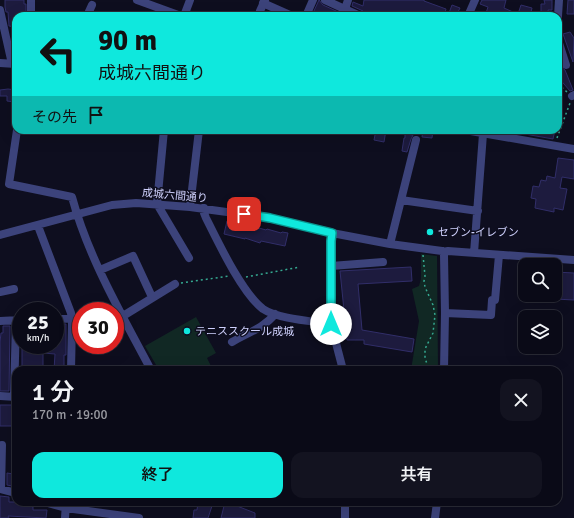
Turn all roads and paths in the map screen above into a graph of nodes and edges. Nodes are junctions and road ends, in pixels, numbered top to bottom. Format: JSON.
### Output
{"nodes":[{"id":1,"x":32,"y":0,"type":"edge"},
{"id":2,"x":137,"y":0,"type":"edge"},
{"id":3,"x":190,"y":0,"type":"edge"},
{"id":4,"x":313,"y":0,"type":"edge"},
{"id":5,"x":325,"y":0,"type":"edge"},
{"id":6,"x":348,"y":0,"type":"edge"},
{"id":7,"x":475,"y":0,"type":"edge"},
{"id":8,"x":559,"y":0,"type":"edge"},
{"id":9,"x":264,"y":1,"type":"edge"},
{"id":10,"x":92,"y":5,"type":"dead end"},
{"id":11,"x":0,"y":10,"type":"edge"},
{"id":12,"x":345,"y":10,"type":"junction"},
{"id":13,"x":260,"y":11,"type":"dead end"},
{"id":14,"x":31,"y":12,"type":"edge"},
{"id":15,"x":89,"y":12,"type":"edge"},
{"id":16,"x":170,"y":12,"type":"edge"},
{"id":17,"x":186,"y":12,"type":"edge"},
{"id":18,"x":285,"y":12,"type":"edge"},
{"id":19,"x":308,"y":12,"type":"edge"},
{"id":20,"x":350,"y":12,"type":"edge"},
{"id":21,"x":470,"y":12,"type":"edge"},
{"id":22,"x":558,"y":12,"type":"edge"},
{"id":23,"x":562,"y":54,"type":"edge"},
{"id":24,"x":12,"y":56,"type":"edge"},
{"id":25,"x":0,"y":63,"type":"edge"},
{"id":26,"x":12,"y":64,"type":"edge"},
{"id":27,"x":566,"y":65,"type":"dead end"},
{"id":28,"x":562,"y":87,"type":"edge"},
{"id":29,"x":573,"y":95,"type":"edge"},
{"id":30,"x":562,"y":125,"type":"edge"},
{"id":31,"x":16,"y":134,"type":"edge"},
{"id":32,"x":164,"y":134,"type":"edge"},
{"id":33,"x":199,"y":134,"type":"edge"},
{"id":34,"x":483,"y":134,"type":"edge"},
{"id":35,"x":507,"y":134,"type":"edge"},
{"id":36,"x":558,"y":134,"type":"edge"},
{"id":37,"x":416,"y":140,"type":"dead end"},
{"id":38,"x":554,"y":146,"type":"junction"},
{"id":39,"x":574,"y":149,"type":"edge"},
{"id":40,"x":402,"y":200,"type":"junction"},
{"id":41,"x":157,"y":204,"type":"junction"},
{"id":42,"x":190,"y":207,"type":"junction"},
{"id":43,"x":204,"y":208,"type":"junction"},
{"id":44,"x":478,"y":211,"type":"junction"},
{"id":45,"x":77,"y":216,"type":"junction"},
{"id":46,"x":38,"y":226,"type":"junction"},
{"id":47,"x":332,"y":233,"type":"junction"},
{"id":48,"x":0,"y":235,"type":"edge"},
{"id":49,"x":390,"y":244,"type":"junction"},
{"id":50,"x":443,"y":252,"type":"junction"},
{"id":51,"x":474,"y":252,"type":"junction"},
{"id":52,"x":423,"y":253,"type":"dead end"},
{"id":53,"x":499,"y":255,"type":"junction"},
{"id":54,"x":189,"y":258,"type":"dead end"},
{"id":55,"x":574,"y":260,"type":"edge"},
{"id":56,"x":383,"y":262,"type":"dead end"},
{"id":57,"x":331,"y":266,"type":"junction"},
{"id":58,"x":100,"y":270,"type":"junction"},
{"id":59,"x":175,"y":284,"type":"dead end"},
{"id":60,"x":14,"y":289,"type":"dead end"},
{"id":61,"x":0,"y":292,"type":"edge"},
{"id":62,"x":152,"y":297,"type":"junction"},
{"id":63,"x":113,"y":302,"type":"edge"},
{"id":64,"x":445,"y":312,"type":"junction"},
{"id":65,"x":124,"y":313,"type":"edge"},
{"id":66,"x":275,"y":314,"type":"junction"},
{"id":67,"x":64,"y":318,"type":"edge"},
{"id":68,"x":72,"y":318,"type":"junction"},
{"id":69,"x":12,"y":320,"type":"edge"},
{"id":70,"x":0,"y":321,"type":"edge"},
{"id":71,"x":124,"y":324,"type":"edge"},
{"id":72,"x":331,"y":324,"type":"junction"},
{"id":73,"x":232,"y":342,"type":"dead end"},
{"id":74,"x":17,"y":354,"type":"edge"},
{"id":75,"x":16,"y":366,"type":"edge"},
{"id":76,"x":71,"y":366,"type":"edge"},
{"id":77,"x":149,"y":366,"type":"edge"},
{"id":78,"x":342,"y":366,"type":"edge"},
{"id":79,"x":428,"y":366,"type":"edge"},
{"id":80,"x":444,"y":366,"type":"edge"},
{"id":81,"x":0,"y":396,"type":"edge"},
{"id":82,"x":12,"y":397,"type":"edge"},
{"id":83,"x":2,"y":445,"type":"dead end"},
{"id":84,"x":1,"y":489,"type":"edge"},
{"id":85,"x":12,"y":493,"type":"edge"},
{"id":86,"x":66,"y":506,"type":"edge"},
{"id":87,"x":71,"y":506,"type":"edge"},
{"id":88,"x":345,"y":506,"type":"edge"},
{"id":89,"x":436,"y":506,"type":"edge"},
{"id":90,"x":124,"y":517,"type":"edge"},
{"id":91,"x":66,"y":518,"type":"edge"},
{"id":92,"x":139,"y":518,"type":"edge"},
{"id":93,"x":345,"y":518,"type":"edge"},
{"id":94,"x":435,"y":518,"type":"edge"}],
"edges":[{"from":1,"to":14,"type":"street"},
{"from":2,"to":16,"type":"street"},
{"from":3,"to":17,"type":"street"},
{"from":4,"to":19,"type":"street"},
{"from":5,"to":12,"type":"street"},
{"from":6,"to":12,"type":"street"},
{"from":7,"to":21,"type":"street"},
{"from":8,"to":22,"type":"street"},
{"from":9,"to":13,"type":"street"},
{"from":9,"to":18,"type":"street"},
{"from":10,"to":15,"type":"street"},
{"from":11,"to":24,"type":"street"},
{"from":12,"to":20,"type":"street"},
{"from":23,"to":27,"type":"street"},
{"from":25,"to":26,"type":"street"},
{"from":28,"to":29,"type":"path"},
{"from":29,"to":30,"type":"path"},
{"from":31,"to":45,"type":"street"},
{"from":32,"to":41,"type":"street"},
{"from":33,"to":42,"type":"street"},
{"from":34,"to":44,"type":"street"},
{"from":35,"to":38,"type":"street"},
{"from":36,"to":38,"type":"path"},
{"from":37,"to":40,"type":"street"},
{"from":38,"to":39,"type":"street"},
{"from":40,"to":44,"type":"street"},
{"from":40,"to":49,"type":"street"},
{"from":41,"to":42,"type":"street","name":"成城六間通り"},
{"from":41,"to":45,"type":"street","name":"成城六間通り"},
{"from":41,"to":54,"type":"street"},
{"from":42,"to":43,"type":"street","name":"成城六間通り"},
{"from":43,"to":47,"type":"street","name":"成城六間通り"},
{"from":43,"to":66,"type":"street"},
{"from":44,"to":51,"type":"street"},
{"from":45,"to":46,"type":"street","name":"成城六間通り"},
{"from":45,"to":58,"type":"street"},
{"from":46,"to":48,"type":"street","name":"成城六間通り"},
{"from":46,"to":68,"type":"street"},
{"from":47,"to":49,"type":"street","name":"成城六間通り"},
{"from":47,"to":57,"type":"street"},
{"from":49,"to":50,"type":"street","name":"成城六間通り"},
{"from":50,"to":51,"type":"street","name":"成城六間通り"},
{"from":50,"to":64,"type":"street"},
{"from":51,"to":53,"type":"street","name":"成城六間通り"},
{"from":52,"to":79,"type":"path"},
{"from":53,"to":55,"type":"street","name":"成城六間通り"},
{"from":53,"to":64,"type":"street"},
{"from":56,"to":57,"type":"street"},
{"from":57,"to":72,"type":"street"},
{"from":58,"to":62,"type":"street"},
{"from":58,"to":63,"type":"street"},
{"from":59,"to":62,"type":"street"},
{"from":60,"to":61,"type":"street"},
{"from":62,"to":65,"type":"street"},
{"from":64,"to":80,"type":"street"},
{"from":66,"to":72,"type":"street"},
{"from":66,"to":73,"type":"street"},
{"from":67,"to":68,"type":"street"},
{"from":68,"to":76,"type":"street"},
{"from":69,"to":70,"type":"street"},
{"from":71,"to":77,"type":"street"},
{"from":72,"to":78,"type":"street"},
{"from":74,"to":75,"type":"street"},
{"from":81,"to":82,"type":"street"},
{"from":83,"to":84,"type":"street"},
{"from":84,"to":85,"type":"street"},
{"from":86,"to":91,"type":"street"},
{"from":87,"to":90,"type":"street"},
{"from":88,"to":93,"type":"street"},
{"from":89,"to":94,"type":"street"},
{"from":90,"to":92,"type":"street"}]}
